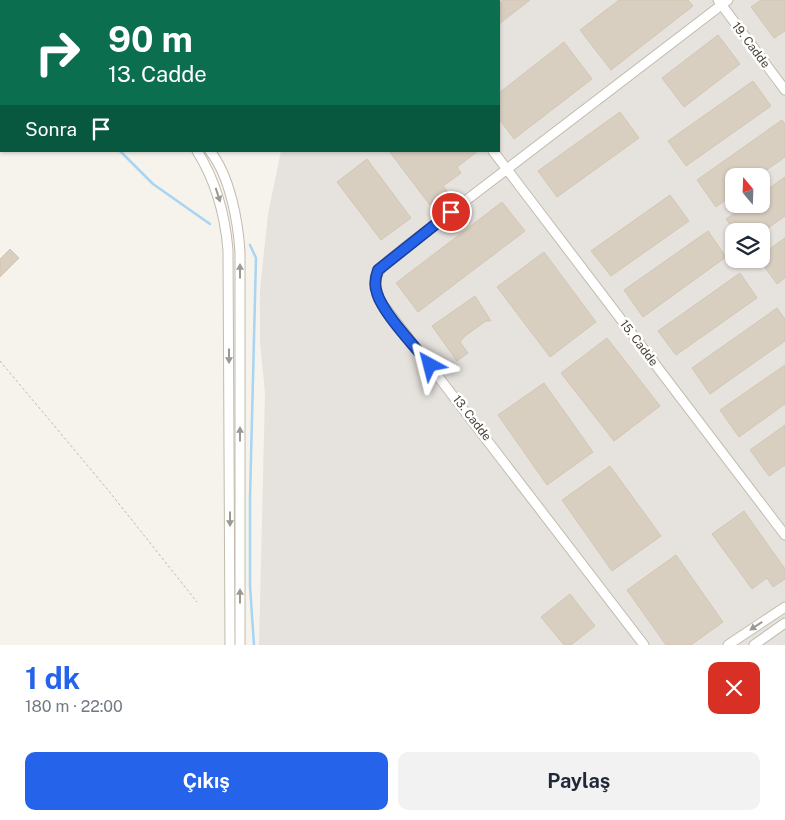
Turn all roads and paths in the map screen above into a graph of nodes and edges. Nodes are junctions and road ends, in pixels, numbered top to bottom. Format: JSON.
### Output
{"nodes":[{"id":1,"x":722,"y":2,"type":"edge"},
{"id":2,"x":785,"y":90,"type":"edge"},
{"id":3,"x":197,"y":152,"type":"edge"},
{"id":4,"x":210,"y":152,"type":"edge"},
{"id":5,"x":494,"y":152,"type":"edge"},
{"id":6,"x":507,"y":170,"type":"junction"},
{"id":7,"x":0,"y":361,"type":"edge"},
{"id":8,"x":785,"y":535,"type":"edge"},
{"id":9,"x":197,"y":602,"type":"dead end"},
{"id":10,"x":785,"y":607,"type":"edge"},
{"id":11,"x":785,"y":623,"type":"edge"},
{"id":12,"x":230,"y":645,"type":"edge"},
{"id":13,"x":240,"y":645,"type":"edge"},
{"id":14,"x":644,"y":645,"type":"edge"},
{"id":15,"x":728,"y":645,"type":"edge"},
{"id":16,"x":754,"y":645,"type":"edge"}],
"edges":[{"from":1,"to":2,"type":"street","name":"19. Cadde"},
{"from":1,"to":6,"type":"street","name":"13. Cadde"},
{"from":3,"to":12,"type":"street","one_way":true},
{"from":13,"to":4,"type":"street","one_way":true},
{"from":5,"to":6,"type":"street","name":"15. Cadde"},
{"from":6,"to":8,"type":"street","name":"15. Cadde"},
{"from":6,"to":14,"type":"street","name":"13. Cadde"},
{"from":7,"to":9,"type":"path"},
{"from":10,"to":15,"type":"street","one_way":true},
{"from":11,"to":16,"type":"street"}]}
